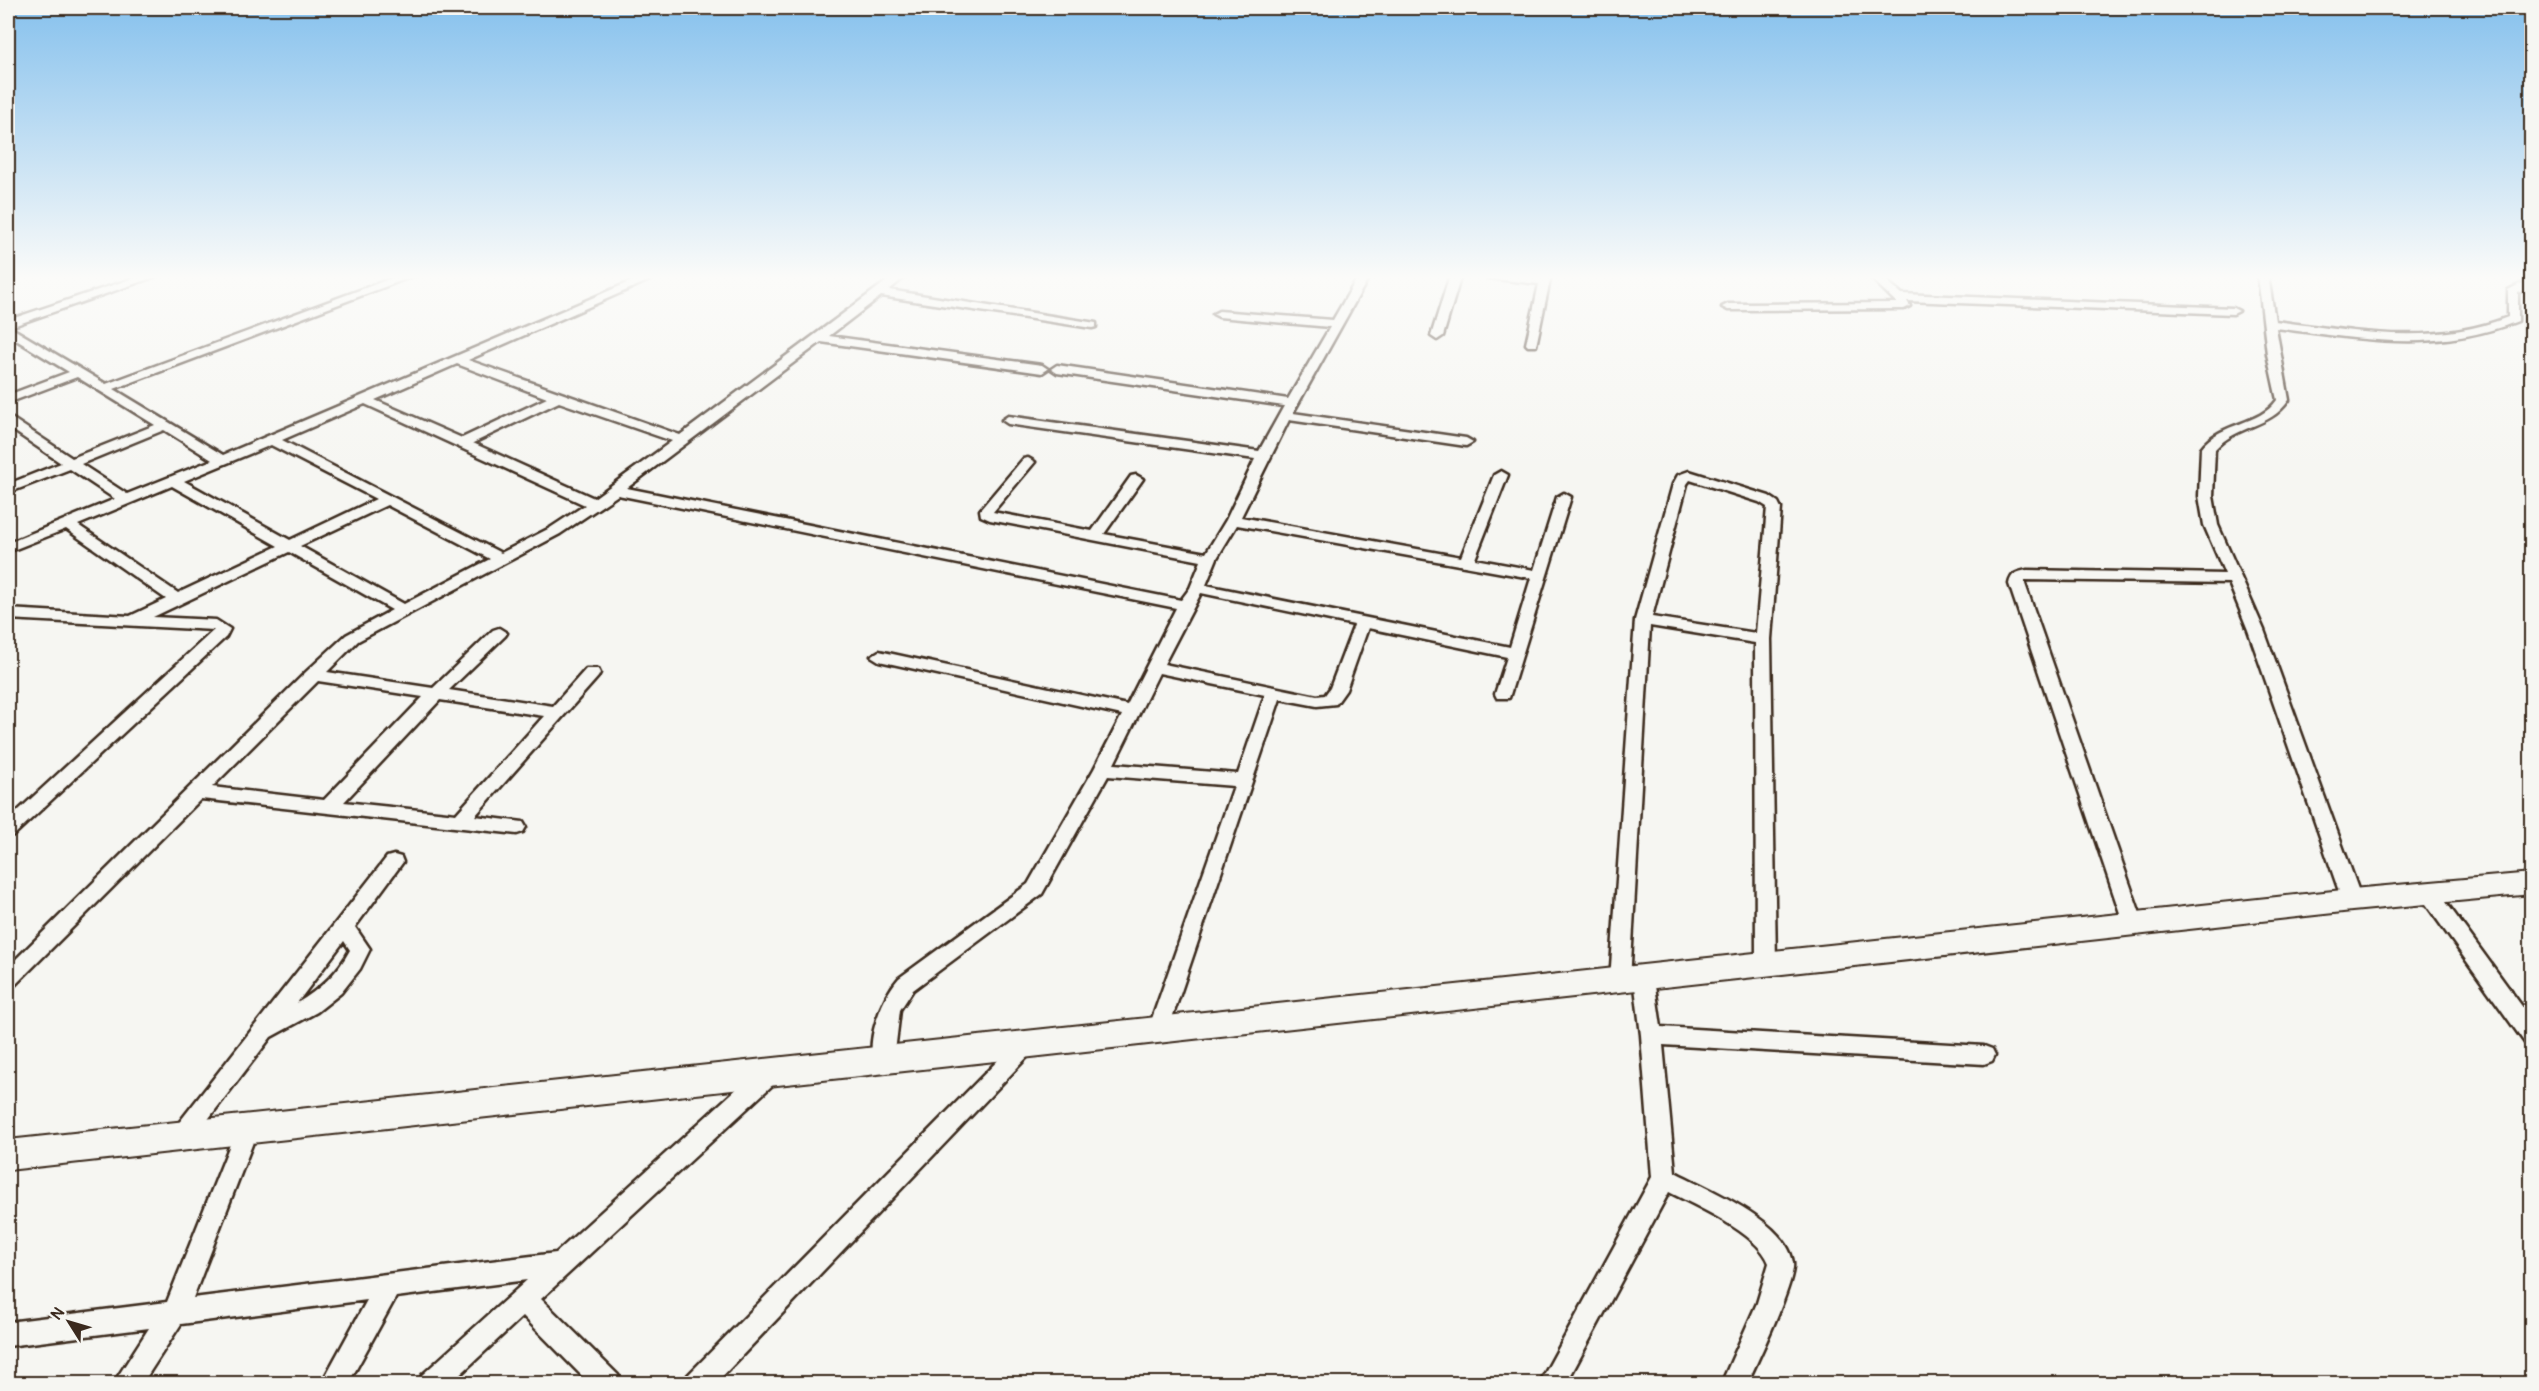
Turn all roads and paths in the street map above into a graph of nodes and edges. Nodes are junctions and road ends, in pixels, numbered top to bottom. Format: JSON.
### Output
{"nodes":[{"id":1,"x":24,"y":340,"type":"edge"},
{"id":2,"x":236,"y":340,"type":"edge"},
{"id":3,"x":504,"y":340,"type":"edge"},
{"id":4,"x":816,"y":340,"type":"edge"},
{"id":5,"x":833,"y":340,"type":"edge"},
{"id":6,"x":1328,"y":340,"type":"edge"},
{"id":7,"x":1533,"y":340,"type":"edge"},
{"id":8,"x":2271,"y":340,"type":"edge"},
{"id":9,"x":1532,"y":344,"type":"dead end"},
{"id":10,"x":457,"y":360,"type":"junction"},
{"id":11,"x":1042,"y":369,"type":"dead end"},
{"id":12,"x":1057,"y":369,"type":"dead end"},
{"id":13,"x":77,"y":373,"type":"junction"},
{"id":14,"x":104,"y":389,"type":"junction"},
{"id":15,"x":558,"y":398,"type":"junction"},
{"id":16,"x":8,"y":399,"type":"edge"},
{"id":17,"x":364,"y":400,"type":"junction"},
{"id":18,"x":1288,"y":410,"type":"junction"},
{"id":19,"x":1008,"y":420,"type":"dead end"},
{"id":20,"x":8,"y":422,"type":"edge"},
{"id":21,"x":165,"y":426,"type":"junction"},
{"id":22,"x":272,"y":440,"type":"junction"},
{"id":23,"x":681,"y":440,"type":"junction"},
{"id":24,"x":1466,"y":441,"type":"dead end"},
{"id":25,"x":462,"y":443,"type":"junction"},
{"id":26,"x":1263,"y":456,"type":"junction"},
{"id":27,"x":222,"y":460,"type":"junction"},
{"id":28,"x":1028,"y":462,"type":"dead end"},
{"id":29,"x":70,"y":465,"type":"junction"},
{"id":30,"x":1501,"y":475,"type":"dead end"},
{"id":31,"x":1136,"y":479,"type":"dead end"},
{"id":32,"x":174,"y":481,"type":"junction"},
{"id":33,"x":8,"y":489,"type":"edge"},
{"id":34,"x":616,"y":490,"type":"junction"},
{"id":35,"x":1564,"y":497,"type":"dead end"},
{"id":36,"x":126,"y":500,"type":"junction"},
{"id":37,"x":386,"y":500,"type":"junction"},
{"id":38,"x":595,"y":504,"type":"junction"},
{"id":39,"x":1233,"y":520,"type":"junction"},
{"id":40,"x":69,"y":525,"type":"junction"},
{"id":41,"x":1096,"y":535,"type":"junction"},
{"id":42,"x":290,"y":546,"type":"junction"},
{"id":43,"x":8,"y":548,"type":"edge"},
{"id":44,"x":1210,"y":558,"type":"junction"},
{"id":45,"x":501,"y":559,"type":"junction"},
{"id":46,"x":1467,"y":561,"type":"junction"},
{"id":47,"x":1539,"y":575,"type":"junction"},
{"id":48,"x":2234,"y":579,"type":"junction"},
{"id":49,"x":1197,"y":588,"type":"junction"},
{"id":50,"x":177,"y":599,"type":"junction"},
{"id":51,"x":1185,"y":605,"type":"junction"},
{"id":52,"x":403,"y":610,"type":"junction"},
{"id":53,"x":8,"y":614,"type":"edge"},
{"id":54,"x":132,"y":620,"type":"junction"},
{"id":55,"x":1642,"y":620,"type":"junction"},
{"id":56,"x":1364,"y":621,"type":"junction"},
{"id":57,"x":499,"y":633,"type":"dead end"},
{"id":58,"x":1763,"y":639,"type":"junction"},
{"id":59,"x":1514,"y":653,"type":"junction"},
{"id":60,"x":879,"y":656,"type":"dead end"},
{"id":61,"x":1155,"y":667,"type":"junction"},
{"id":62,"x":592,"y":673,"type":"dead end"},
{"id":63,"x":313,"y":675,"type":"junction"},
{"id":64,"x":1274,"y":693,"type":"junction"},
{"id":65,"x":436,"y":694,"type":"junction"},
{"id":66,"x":1503,"y":694,"type":"dead end"},
{"id":67,"x":556,"y":712,"type":"junction"},
{"id":68,"x":1133,"y":712,"type":"junction"},
{"id":69,"x":1103,"y":769,"type":"junction"},
{"id":70,"x":1245,"y":781,"type":"junction"},
{"id":71,"x":196,"y":792,"type":"junction"},
{"id":72,"x":329,"y":806,"type":"junction"},
{"id":73,"x":460,"y":821,"type":"junction"},
{"id":74,"x":517,"y":827,"type":"dead end"},
{"id":75,"x":8,"y":830,"type":"edge"},
{"id":76,"x":394,"y":862,"type":"dead end"},
{"id":77,"x":2532,"y":883,"type":"edge"},
{"id":78,"x":2428,"y":892,"type":"junction"},
{"id":79,"x":2352,"y":900,"type":"junction"},
{"id":80,"x":2134,"y":925,"type":"junction"},
{"id":81,"x":344,"y":926,"type":"junction"},
{"id":82,"x":1766,"y":965,"type":"junction"},
{"id":83,"x":8,"y":979,"type":"edge"},
{"id":84,"x":1632,"y":980,"type":"junction"},
{"id":85,"x":1158,"y":1030,"type":"junction"},
{"id":86,"x":263,"y":1032,"type":"junction"},
{"id":87,"x":1652,"y":1035,"type":"junction"},
{"id":88,"x":2532,"y":1037,"type":"edge"},
{"id":89,"x":1026,"y":1045,"type":"junction"},
{"id":90,"x":1984,"y":1055,"type":"dead end"},
{"id":91,"x":883,"y":1060,"type":"junction"},
{"id":92,"x":771,"y":1072,"type":"junction"},
{"id":93,"x":248,"y":1129,"type":"junction"},
{"id":94,"x":182,"y":1137,"type":"junction"},
{"id":95,"x":8,"y":1155,"type":"edge"},
{"id":96,"x":1664,"y":1178,"type":"junction"},
{"id":97,"x":561,"y":1264,"type":"junction"},
{"id":98,"x":388,"y":1288,"type":"junction"},
{"id":99,"x":523,"y":1299,"type":"junction"},
{"id":100,"x":175,"y":1312,"type":"junction"},
{"id":101,"x":8,"y":1334,"type":"edge"},
{"id":102,"x":126,"y":1383,"type":"edge"},
{"id":103,"x":334,"y":1383,"type":"edge"},
{"id":104,"x":431,"y":1383,"type":"edge"},
{"id":105,"x":609,"y":1383,"type":"edge"},
{"id":106,"x":697,"y":1383,"type":"edge"},
{"id":107,"x":1551,"y":1383,"type":"edge"},
{"id":108,"x":1734,"y":1383,"type":"edge"}],
"edges":[{"from":1,"to":13,"type":"street"},
{"from":2,"to":14,"type":"street"},
{"from":3,"to":10,"type":"street"},
{"from":4,"to":23,"type":"street"},
{"from":5,"to":11,"type":"street"},
{"from":6,"to":18,"type":"street"},
{"from":7,"to":9,"type":"street"},
{"from":8,"to":48,"type":"street"},
{"from":10,"to":15,"type":"street"},
{"from":10,"to":17,"type":"street"},
{"from":12,"to":18,"type":"street"},
{"from":13,"to":14,"type":"street"},
{"from":13,"to":16,"type":"street"},
{"from":14,"to":21,"type":"street"},
{"from":15,"to":23,"type":"street"},
{"from":15,"to":25,"type":"street"},
{"from":17,"to":22,"type":"street"},
{"from":17,"to":25,"type":"street"},
{"from":18,"to":24,"type":"street"},
{"from":18,"to":26,"type":"street"},
{"from":19,"to":26,"type":"street"},
{"from":20,"to":29,"type":"street"},
{"from":21,"to":27,"type":"street"},
{"from":21,"to":29,"type":"street"},
{"from":22,"to":27,"type":"street"},
{"from":22,"to":37,"type":"street"},
{"from":23,"to":34,"type":"street"},
{"from":25,"to":38,"type":"street"},
{"from":26,"to":39,"type":"street"},
{"from":27,"to":32,"type":"street"},
{"from":28,"to":41,"type":"street"},
{"from":29,"to":33,"type":"street"},
{"from":29,"to":36,"type":"street"},
{"from":30,"to":46,"type":"street"},
{"from":31,"to":41,"type":"street"},
{"from":32,"to":36,"type":"street"},
{"from":32,"to":42,"type":"street"},
{"from":34,"to":38,"type":"street"},
{"from":34,"to":51,"type":"street"},
{"from":35,"to":47,"type":"street"},
{"from":36,"to":40,"type":"street"},
{"from":37,"to":42,"type":"street"},
{"from":37,"to":45,"type":"street"},
{"from":38,"to":45,"type":"street"},
{"from":39,"to":44,"type":"street"},
{"from":39,"to":46,"type":"street"},
{"from":40,"to":43,"type":"street"},
{"from":40,"to":50,"type":"street"},
{"from":41,"to":44,"type":"street"},
{"from":42,"to":50,"type":"street"},
{"from":42,"to":52,"type":"street"},
{"from":44,"to":49,"type":"street"},
{"from":45,"to":52,"type":"street"},
{"from":46,"to":47,"type":"street"},
{"from":47,"to":59,"type":"street"},
{"from":48,"to":79,"type":"street"},
{"from":48,"to":80,"type":"street"},
{"from":49,"to":51,"type":"street"},
{"from":49,"to":56,"type":"street"},
{"from":50,"to":54,"type":"street"},
{"from":51,"to":61,"type":"street"},
{"from":52,"to":63,"type":"street"},
{"from":53,"to":54,"type":"street"},
{"from":54,"to":75,"type":"street"},
{"from":55,"to":58,"type":"street"},
{"from":55,"to":58,"type":"street"},
{"from":55,"to":84,"type":"street"},
{"from":56,"to":59,"type":"street"},
{"from":56,"to":64,"type":"street"},
{"from":57,"to":65,"type":"street"},
{"from":58,"to":82,"type":"street"},
{"from":59,"to":66,"type":"street"},
{"from":60,"to":68,"type":"street"},
{"from":61,"to":64,"type":"street"},
{"from":61,"to":68,"type":"street"},
{"from":62,"to":67,"type":"street"},
{"from":63,"to":65,"type":"street"},
{"from":63,"to":71,"type":"street"},
{"from":64,"to":70,"type":"street"},
{"from":65,"to":67,"type":"street"},
{"from":65,"to":72,"type":"street"},
{"from":67,"to":73,"type":"street"},
{"from":68,"to":69,"type":"street"},
{"from":69,"to":70,"type":"street"},
{"from":69,"to":91,"type":"street"},
{"from":70,"to":85,"type":"street"},
{"from":71,"to":72,"type":"street"},
{"from":71,"to":83,"type":"street"},
{"from":72,"to":73,"type":"street"},
{"from":73,"to":74,"type":"street"},
{"from":76,"to":81,"type":"street"},
{"from":77,"to":78,"type":"main road"},
{"from":78,"to":79,"type":"main road"},
{"from":78,"to":88,"type":"street"},
{"from":79,"to":80,"type":"main road"},
{"from":80,"to":82,"type":"main road"},
{"from":81,"to":86,"type":"street"},
{"from":81,"to":86,"type":"street"},
{"from":82,"to":84,"type":"main road"},
{"from":84,"to":85,"type":"main road"},
{"from":84,"to":87,"type":"street"},
{"from":85,"to":89,"type":"main road"},
{"from":86,"to":94,"type":"street"},
{"from":87,"to":90,"type":"street"},
{"from":87,"to":96,"type":"street"},
{"from":89,"to":91,"type":"main road"},
{"from":89,"to":106,"type":"street"},
{"from":91,"to":92,"type":"main road"},
{"from":92,"to":93,"type":"main road"},
{"from":92,"to":97,"type":"street"},
{"from":93,"to":94,"type":"main road"},
{"from":93,"to":100,"type":"street"},
{"from":94,"to":95,"type":"main road"},
{"from":96,"to":107,"type":"street"},
{"from":96,"to":108,"type":"street"},
{"from":97,"to":98,"type":"street"},
{"from":97,"to":99,"type":"street"},
{"from":98,"to":100,"type":"street"},
{"from":98,"to":103,"type":"street"},
{"from":99,"to":104,"type":"street"},
{"from":99,"to":105,"type":"street"},
{"from":100,"to":101,"type":"street"},
{"from":100,"to":102,"type":"street"}]}
